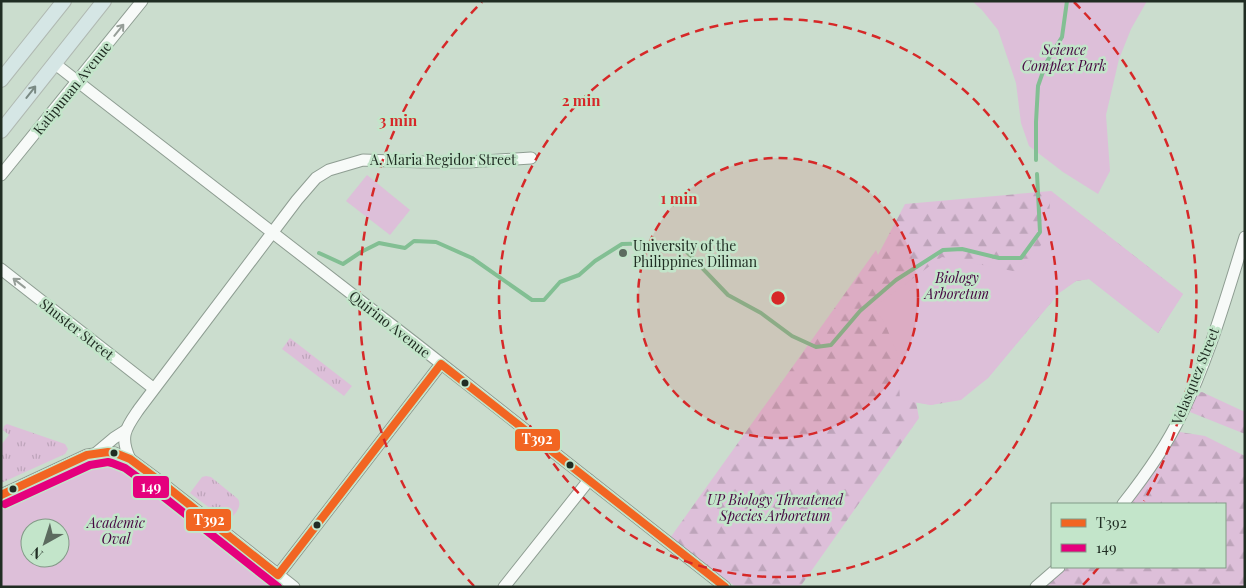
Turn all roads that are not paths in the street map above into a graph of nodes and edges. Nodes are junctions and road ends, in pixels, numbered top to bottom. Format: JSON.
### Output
{"nodes":[{"id":1,"x":64,"y":1,"type":"edge"},
{"id":2,"x":104,"y":1,"type":"edge"},
{"id":3,"x":142,"y":1,"type":"edge"},
{"id":4,"x":54,"y":63,"type":"junction"},
{"id":5,"x":1,"y":80,"type":"edge"},
{"id":6,"x":78,"y":82,"type":"junction"},
{"id":7,"x":1,"y":131,"type":"edge"},
{"id":8,"x":531,"y":158,"type":"dead end"},
{"id":9,"x":1,"y":175,"type":"edge"},
{"id":10,"x":272,"y":233,"type":"junction"},
{"id":11,"x":1245,"y":237,"type":"edge"},
{"id":12,"x":1,"y":269,"type":"edge"},
{"id":13,"x":441,"y":364,"type":"junction"},
{"id":14,"x":153,"y":388,"type":"junction"},
{"id":15,"x":125,"y":431,"type":"junction"},
{"id":16,"x":95,"y":454,"type":"junction"},
{"id":17,"x":130,"y":459,"type":"junction"},
{"id":18,"x":589,"y":480,"type":"junction"},
{"id":19,"x":1,"y":495,"type":"edge"},
{"id":20,"x":1124,"y":503,"type":"edge"},
{"id":21,"x":1058,"y":568,"type":"edge"},
{"id":22,"x":278,"y":575,"type":"junction"},
{"id":23,"x":294,"y":587,"type":"edge"},
{"id":24,"x":504,"y":587,"type":"edge"},
{"id":25,"x":725,"y":587,"type":"edge"},
{"id":26,"x":1036,"y":587,"type":"edge"}],
"edges":[{"from":1,"to":5,"type":"main road"},
{"from":2,"to":4,"type":"main road","name":"Katipunan Avenue"},
{"from":6,"to":3,"type":"street","name":"Katipunan Avenue","one_way":true},
{"from":4,"to":6,"type":"street","name":"Quirino Avenue"},
{"from":7,"to":4,"type":"main road","name":"Katipunan Avenue","one_way":true},
{"from":6,"to":9,"type":"street","name":"Katipunan Avenue"},
{"from":6,"to":10,"type":"street","name":"Quirino Avenue"},
{"from":8,"to":10,"type":"street","name":"A. Maria Regidor Street"},
{"from":10,"to":13,"type":"street","name":"Quirino Avenue"},
{"from":10,"to":14,"type":"street","name":"A. Maria Regidor Street"},
{"from":11,"to":20,"type":"street","name":"Velasquez Street"},
{"from":14,"to":12,"type":"street","name":"Shuster Street","one_way":true},
{"from":13,"to":18,"type":"street","name":"Quirino Avenue"},
{"from":13,"to":22,"type":"street"},
{"from":14,"to":15,"type":"street","name":"A. Maria Regidor Street"},
{"from":15,"to":16,"type":"street","name":"A. Maria Regidor Street"},
{"from":15,"to":17,"type":"street"},
{"from":16,"to":17,"type":"street"},
{"from":16,"to":19,"type":"street"},
{"from":17,"to":22,"type":"street"},
{"from":18,"to":24,"type":"street"},
{"from":18,"to":25,"type":"street","name":"Quirino Avenue"},
{"from":21,"to":26,"type":"street"},
{"from":22,"to":23,"type":"street"}]}
